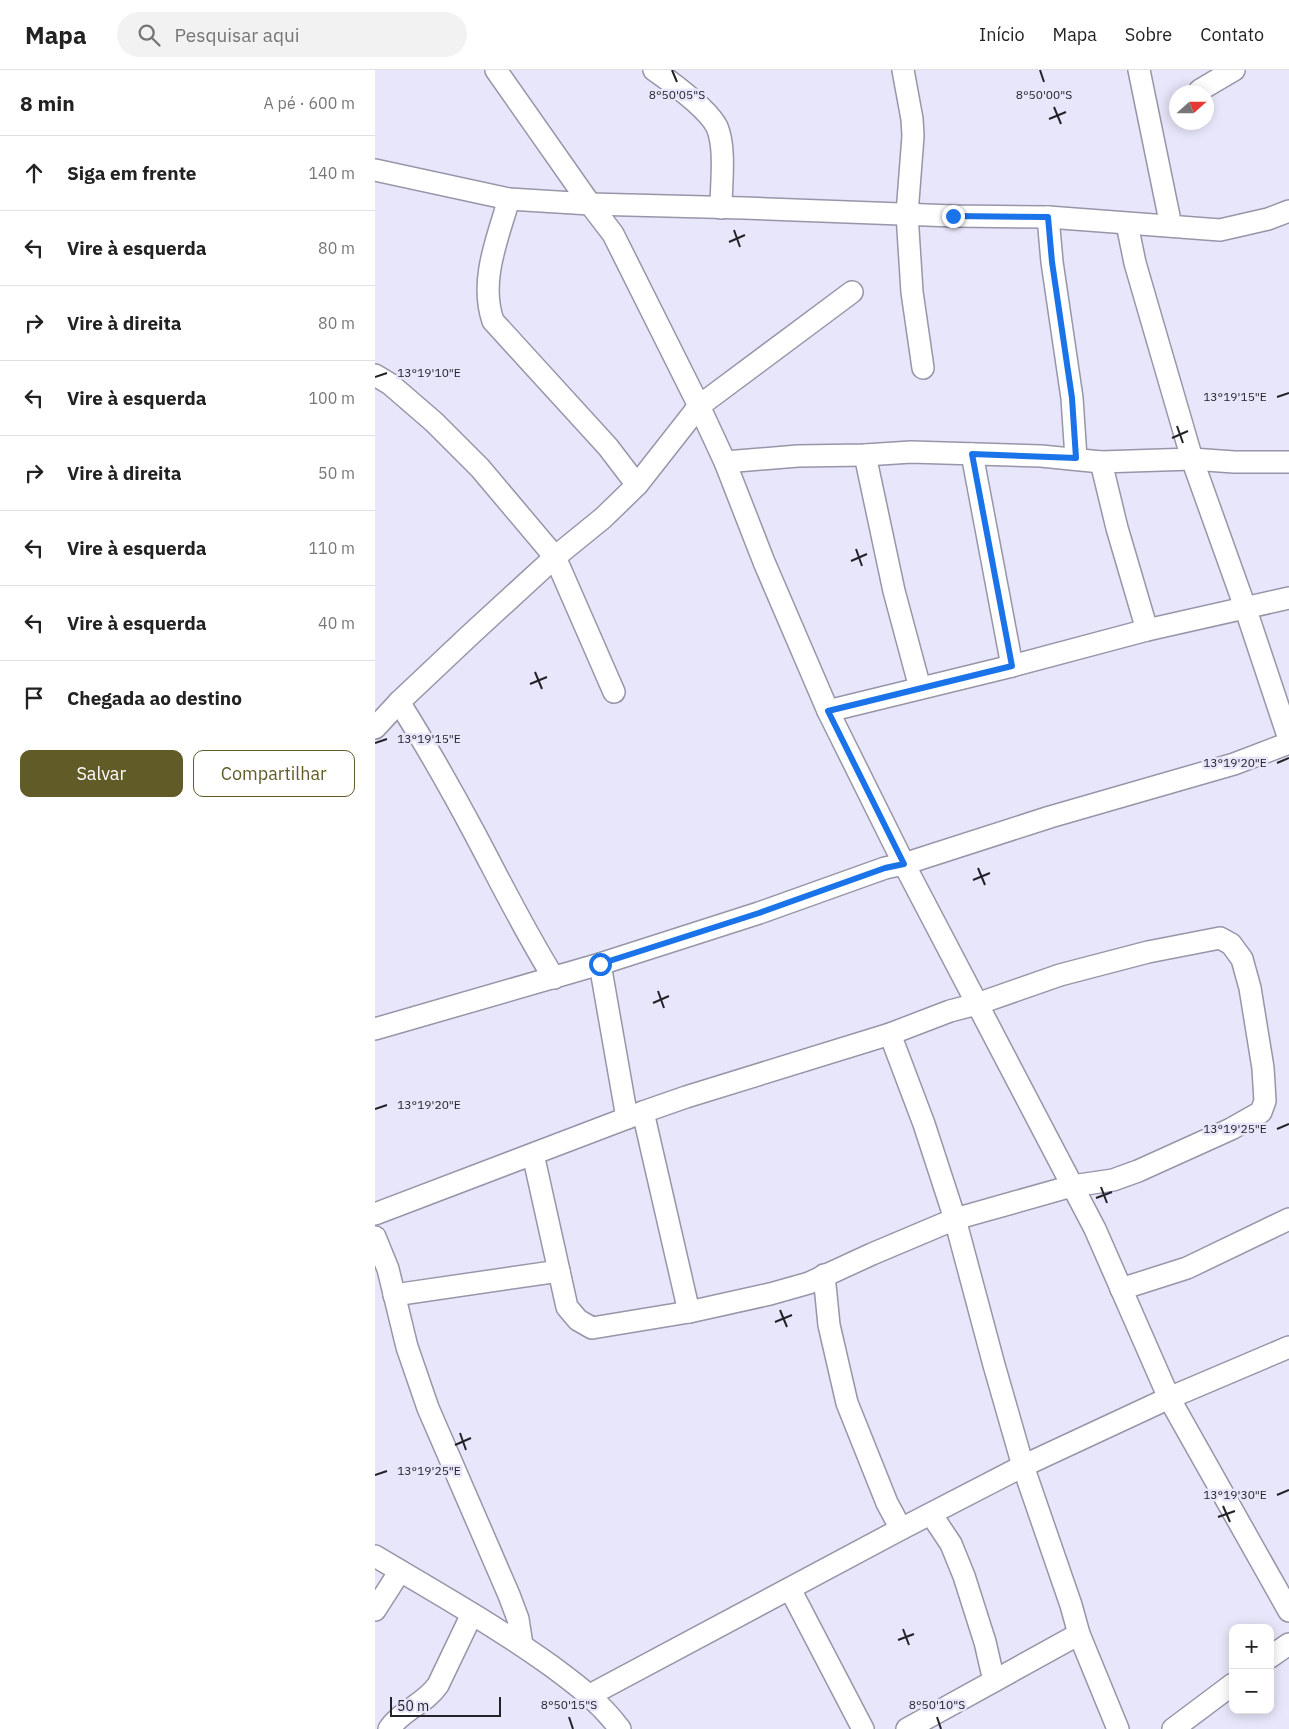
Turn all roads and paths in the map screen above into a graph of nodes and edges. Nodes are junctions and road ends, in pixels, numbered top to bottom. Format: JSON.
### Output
{"nodes":[{"id":1,"x":496,"y":70,"type":"edge"},
{"id":2,"x":655,"y":70,"type":"edge"},
{"id":3,"x":903,"y":70,"type":"edge"},
{"id":4,"x":1139,"y":70,"type":"edge"},
{"id":5,"x":1234,"y":70,"type":"edge"},
{"id":6,"x":1208,"y":85,"type":"edge"},
{"id":7,"x":375,"y":170,"type":"edge"},
{"id":8,"x":509,"y":199,"type":"junction"},
{"id":9,"x":590,"y":204,"type":"junction"},
{"id":10,"x":721,"y":208,"type":"junction"},
{"id":11,"x":1289,"y":211,"type":"edge"},
{"id":12,"x":907,"y":214,"type":"junction"},
{"id":13,"x":1048,"y":217,"type":"junction"},
{"id":14,"x":1127,"y":224,"type":"junction"},
{"id":15,"x":1171,"y":226,"type":"junction"},
{"id":16,"x":852,"y":292,"type":"dead end"},
{"id":17,"x":923,"y":368,"type":"dead end"},
{"id":18,"x":375,"y":375,"type":"edge"},
{"id":19,"x":699,"y":406,"type":"junction"},
{"id":20,"x":972,"y":454,"type":"junction"},
{"id":21,"x":865,"y":455,"type":"junction"},
{"id":22,"x":1076,"y":458,"type":"junction"},
{"id":23,"x":1192,"y":459,"type":"junction"},
{"id":24,"x":725,"y":462,"type":"junction"},
{"id":25,"x":1101,"y":462,"type":"junction"},
{"id":26,"x":1289,"y":462,"type":"edge"},
{"id":27,"x":637,"y":485,"type":"junction"},
{"id":28,"x":555,"y":557,"type":"junction"},
{"id":29,"x":1289,"y":598,"type":"edge"},
{"id":30,"x":1245,"y":607,"type":"junction"},
{"id":31,"x":1147,"y":630,"type":"junction"},
{"id":32,"x":1012,"y":666,"type":"junction"},
{"id":33,"x":920,"y":688,"type":"junction"},
{"id":34,"x":614,"y":692,"type":"dead end"},
{"id":35,"x":399,"y":702,"type":"junction"},
{"id":36,"x":828,"y":711,"type":"junction"},
{"id":37,"x":375,"y":728,"type":"edge"},
{"id":38,"x":1289,"y":741,"type":"edge"},
{"id":39,"x":904,"y":864,"type":"junction"},
{"id":40,"x":600,"y":964,"type":"junction"},
{"id":41,"x":554,"y":978,"type":"junction"},
{"id":42,"x":977,"y":1004,"type":"junction"},
{"id":43,"x":375,"y":1029,"type":"edge"},
{"id":44,"x":890,"y":1034,"type":"junction"},
{"id":45,"x":635,"y":1115,"type":"junction"},
{"id":46,"x":533,"y":1154,"type":"junction"},
{"id":47,"x":1072,"y":1186,"type":"junction"},
{"id":48,"x":375,"y":1214,"type":"edge"},
{"id":49,"x":955,"y":1219,"type":"junction"},
{"id":50,"x":1289,"y":1219,"type":"edge"},
{"id":51,"x":375,"y":1238,"type":"edge"},
{"id":52,"x":559,"y":1271,"type":"junction"},
{"id":53,"x":823,"y":1275,"type":"junction"},
{"id":54,"x":1121,"y":1289,"type":"junction"},
{"id":55,"x":394,"y":1295,"type":"junction"},
{"id":56,"x":689,"y":1312,"type":"junction"},
{"id":57,"x":1289,"y":1347,"type":"edge"},
{"id":58,"x":1169,"y":1398,"type":"junction"},
{"id":59,"x":1023,"y":1466,"type":"junction"},
{"id":60,"x":931,"y":1514,"type":"junction"},
{"id":61,"x":901,"y":1529,"type":"junction"},
{"id":62,"x":375,"y":1556,"type":"edge"},
{"id":63,"x":400,"y":1571,"type":"junction"},
{"id":64,"x":790,"y":1589,"type":"junction"},
{"id":65,"x":375,"y":1610,"type":"edge"},
{"id":66,"x":1289,"y":1611,"type":"edge"},
{"id":67,"x":472,"y":1614,"type":"junction"},
{"id":68,"x":1079,"y":1634,"type":"junction"},
{"id":69,"x":1289,"y":1644,"type":"edge"},
{"id":70,"x":522,"y":1645,"type":"junction"},
{"id":71,"x":1274,"y":1654,"type":"edge"},
{"id":72,"x":994,"y":1680,"type":"junction"},
{"id":73,"x":1229,"y":1687,"type":"edge"},
{"id":74,"x":590,"y":1695,"type":"junction"},
{"id":75,"x":609,"y":1724,"type":"edge"},
{"id":76,"x":389,"y":1729,"type":"edge"},
{"id":77,"x":863,"y":1729,"type":"edge"},
{"id":78,"x":907,"y":1729,"type":"edge"},
{"id":79,"x":1118,"y":1729,"type":"edge"},
{"id":80,"x":1173,"y":1729,"type":"edge"}],
"edges":[{"from":1,"to":9,"type":"street"},
{"from":2,"to":10,"type":"street"},
{"from":3,"to":12,"type":"street"},
{"from":4,"to":15,"type":"street"},
{"from":5,"to":6,"type":"street"},
{"from":7,"to":8,"type":"street"},
{"from":8,"to":9,"type":"street"},
{"from":8,"to":27,"type":"street"},
{"from":9,"to":10,"type":"street"},
{"from":9,"to":19,"type":"street"},
{"from":10,"to":12,"type":"street"},
{"from":11,"to":15,"type":"street"},
{"from":12,"to":13,"type":"street"},
{"from":12,"to":17,"type":"street"},
{"from":13,"to":14,"type":"street"},
{"from":13,"to":22,"type":"street"},
{"from":14,"to":15,"type":"street"},
{"from":14,"to":23,"type":"street"},
{"from":16,"to":19,"type":"street"},
{"from":18,"to":28,"type":"street"},
{"from":19,"to":24,"type":"street"},
{"from":19,"to":27,"type":"street"},
{"from":20,"to":21,"type":"street"},
{"from":20,"to":22,"type":"street"},
{"from":20,"to":32,"type":"street"},
{"from":21,"to":24,"type":"street"},
{"from":21,"to":33,"type":"street"},
{"from":22,"to":25,"type":"street"},
{"from":23,"to":25,"type":"street"},
{"from":23,"to":26,"type":"street"},
{"from":23,"to":30,"type":"street"},
{"from":24,"to":36,"type":"street"},
{"from":25,"to":31,"type":"street"},
{"from":27,"to":28,"type":"street"},
{"from":28,"to":34,"type":"street"},
{"from":28,"to":35,"type":"street"},
{"from":29,"to":30,"type":"street"},
{"from":30,"to":31,"type":"street"},
{"from":30,"to":38,"type":"street"},
{"from":31,"to":32,"type":"street"},
{"from":32,"to":33,"type":"street"},
{"from":33,"to":36,"type":"street"},
{"from":35,"to":37,"type":"street"},
{"from":35,"to":41,"type":"street"},
{"from":36,"to":39,"type":"street"},
{"from":38,"to":39,"type":"street"},
{"from":39,"to":40,"type":"street"},
{"from":39,"to":42,"type":"street"},
{"from":40,"to":41,"type":"street"},
{"from":40,"to":45,"type":"street"},
{"from":41,"to":43,"type":"street"},
{"from":42,"to":44,"type":"street"},
{"from":42,"to":47,"type":"street"},
{"from":42,"to":47,"type":"street"},
{"from":44,"to":45,"type":"street"},
{"from":44,"to":49,"type":"street"},
{"from":45,"to":46,"type":"street"},
{"from":45,"to":56,"type":"street"},
{"from":46,"to":48,"type":"street"},
{"from":46,"to":52,"type":"street"},
{"from":47,"to":49,"type":"street"},
{"from":47,"to":54,"type":"street"},
{"from":49,"to":53,"type":"street"},
{"from":49,"to":59,"type":"street"},
{"from":50,"to":54,"type":"street"},
{"from":51,"to":55,"type":"street"},
{"from":52,"to":55,"type":"street"},
{"from":52,"to":56,"type":"street"},
{"from":53,"to":56,"type":"street"},
{"from":53,"to":61,"type":"street"},
{"from":54,"to":58,"type":"street"},
{"from":55,"to":70,"type":"street"},
{"from":57,"to":58,"type":"street"},
{"from":58,"to":59,"type":"street"},
{"from":58,"to":66,"type":"street"},
{"from":59,"to":60,"type":"street"},
{"from":59,"to":68,"type":"street"},
{"from":60,"to":61,"type":"street"},
{"from":60,"to":72,"type":"street"},
{"from":61,"to":64,"type":"street"},
{"from":62,"to":63,"type":"street"},
{"from":63,"to":65,"type":"street"},
{"from":63,"to":67,"type":"street"},
{"from":64,"to":74,"type":"street"},
{"from":64,"to":77,"type":"street"},
{"from":67,"to":70,"type":"street"},
{"from":67,"to":76,"type":"street"},
{"from":68,"to":72,"type":"street"},
{"from":68,"to":79,"type":"street"},
{"from":69,"to":71,"type":"street"},
{"from":70,"to":74,"type":"street"},
{"from":72,"to":78,"type":"street"},
{"from":73,"to":80,"type":"street"},
{"from":74,"to":75,"type":"street"}]}
